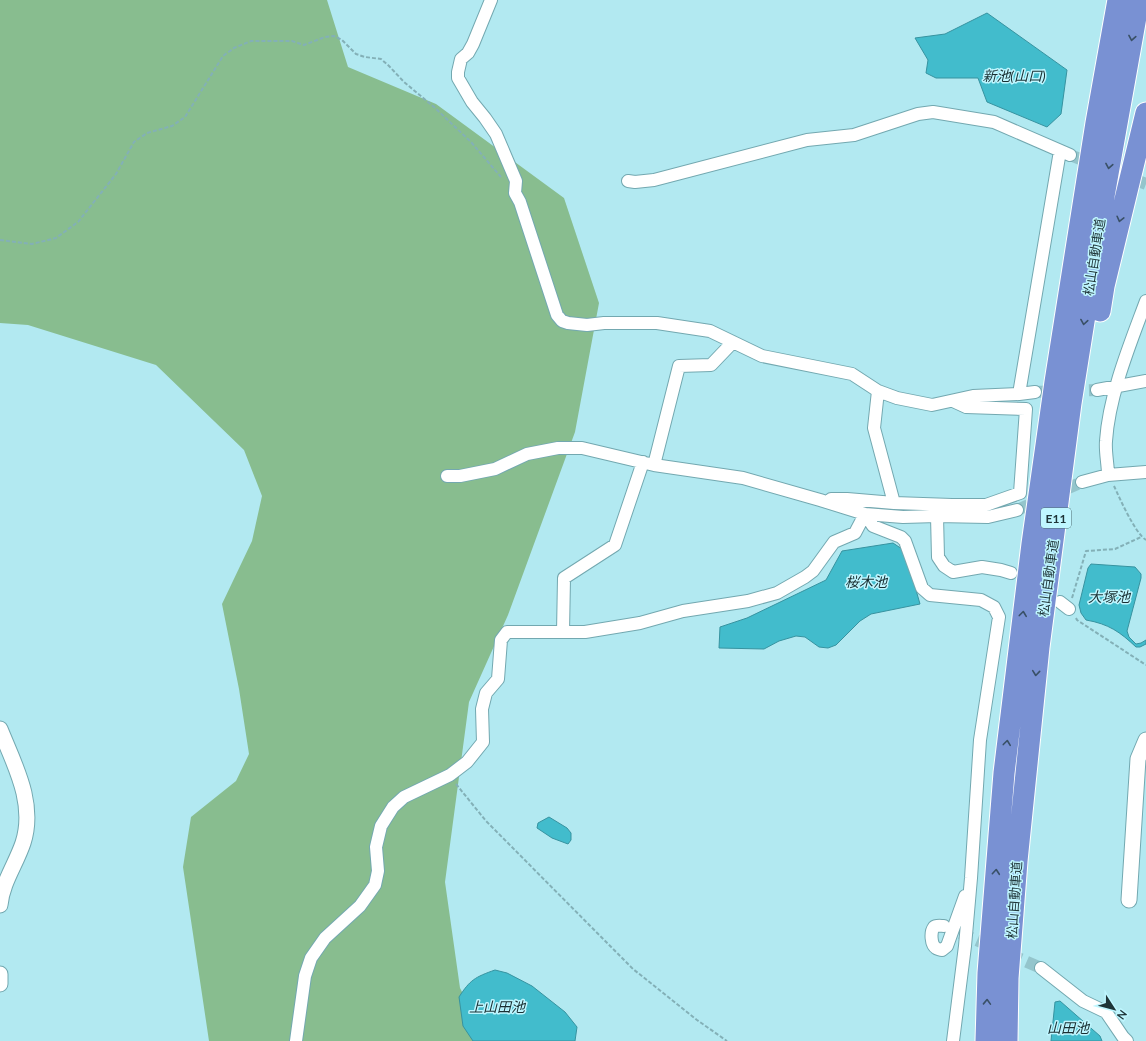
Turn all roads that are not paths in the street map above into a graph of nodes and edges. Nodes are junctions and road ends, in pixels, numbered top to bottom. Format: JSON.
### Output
{"nodes":[{"id":1,"x":491,"y":0,"type":"edge"},
{"id":2,"x":1112,"y":0,"type":"edge"},
{"id":3,"x":1118,"y":0,"type":"edge"},
{"id":4,"x":1139,"y":0,"type":"edge"},
{"id":5,"x":1146,"y":113,"type":"edge"},
{"id":6,"x":1096,"y":123,"type":"junction"},
{"id":7,"x":628,"y":181,"type":"dead end"},
{"id":8,"x":1146,"y":301,"type":"edge"},
{"id":9,"x":733,"y":342,"type":"junction"},
{"id":10,"x":1146,"y":381,"type":"edge"},
{"id":11,"x":1116,"y":386,"type":"junction"},
{"id":12,"x":1097,"y":390,"type":"tunnel mouth"},
{"id":13,"x":878,"y":391,"type":"junction"},
{"id":14,"x":1035,"y":392,"type":"tunnel mouth"},
{"id":15,"x":1019,"y":394,"type":"junction"},
{"id":16,"x":953,"y":401,"type":"junction"},
{"id":17,"x":648,"y":464,"type":"junction"},
{"id":18,"x":1146,"y":472,"type":"edge"},
{"id":19,"x":1108,"y":475,"type":"junction"},
{"id":20,"x":447,"y":476,"type":"dead end"},
{"id":21,"x":1082,"y":482,"type":"tunnel mouth"},
{"id":22,"x":820,"y":500,"type":"junction"},
{"id":23,"x":894,"y":503,"type":"junction"},
{"id":24,"x":1017,"y":510,"type":"tunnel mouth"},
{"id":25,"x":865,"y":514,"type":"junction"},
{"id":26,"x":937,"y":516,"type":"junction"},
{"id":27,"x":1011,"y":573,"type":"dead end"},
{"id":28,"x":563,"y":632,"type":"junction"},
{"id":29,"x":1039,"y":647,"type":"junction"},
{"id":30,"x":0,"y":729,"type":"edge"},
{"id":31,"x":1146,"y":740,"type":"edge"},
{"id":32,"x":971,"y":878,"type":"junction"},
{"id":33,"x":1128,"y":900,"type":"dead end"},
{"id":34,"x":0,"y":905,"type":"edge"},
{"id":35,"x":944,"y":926,"type":"dead end"},
{"id":36,"x":1041,"y":968,"type":"tunnel mouth"},
{"id":37,"x":0,"y":974,"type":"edge"},
{"id":38,"x":0,"y":984,"type":"edge"},
{"id":39,"x":296,"y":1041,"type":"edge"},
{"id":40,"x":953,"y":1041,"type":"edge"},
{"id":41,"x":986,"y":1041,"type":"edge"},
{"id":42,"x":1006,"y":1041,"type":"edge"},
{"id":43,"x":1127,"y":1041,"type":"edge"}],
"edges":[{"from":1,"to":9,"type":"street"},
{"from":2,"to":6,"type":"highway"},
{"from":3,"to":6,"type":"highway","name":"松山自動車道","number":"E11"},
{"from":4,"to":29,"type":"highway","name":"松山自動車道","number":"E11","one_way":true},
{"from":5,"to":29,"type":"highway","one_way":true},
{"from":41,"to":6,"type":"highway","name":"松山自動車道","number":"E11","one_way":true},
{"from":7,"to":15,"type":"street"},
{"from":8,"to":11,"type":"street"},
{"from":9,"to":13,"type":"street"},
{"from":9,"to":17,"type":"street"},
{"from":10,"to":11,"type":"street"},
{"from":11,"to":12,"type":"street"},
{"from":11,"to":19,"type":"street"},
{"from":13,"to":16,"type":"street"},
{"from":13,"to":23,"type":"street"},
{"from":14,"to":15,"type":"street"},
{"from":15,"to":16,"type":"street"},
{"from":16,"to":23,"type":"street"},
{"from":17,"to":20,"type":"street"},
{"from":17,"to":22,"type":"street"},
{"from":17,"to":28,"type":"street"},
{"from":18,"to":19,"type":"street"},
{"from":19,"to":21,"type":"street"},
{"from":22,"to":23,"type":"street"},
{"from":22,"to":25,"type":"street"},
{"from":24,"to":26,"type":"street"},
{"from":25,"to":26,"type":"street"},
{"from":25,"to":28,"type":"street"},
{"from":25,"to":32,"type":"street"},
{"from":26,"to":27,"type":"street"},
{"from":28,"to":39,"type":"street"},
{"from":29,"to":42,"type":"highway","name":"松山自動車道","number":"E11","one_way":true},
{"from":30,"to":34,"type":"street"},
{"from":31,"to":33,"type":"street"},
{"from":32,"to":35,"type":"street"},
{"from":32,"to":40,"type":"street"},
{"from":36,"to":43,"type":"street"},
{"from":37,"to":38,"type":"street"}]}
